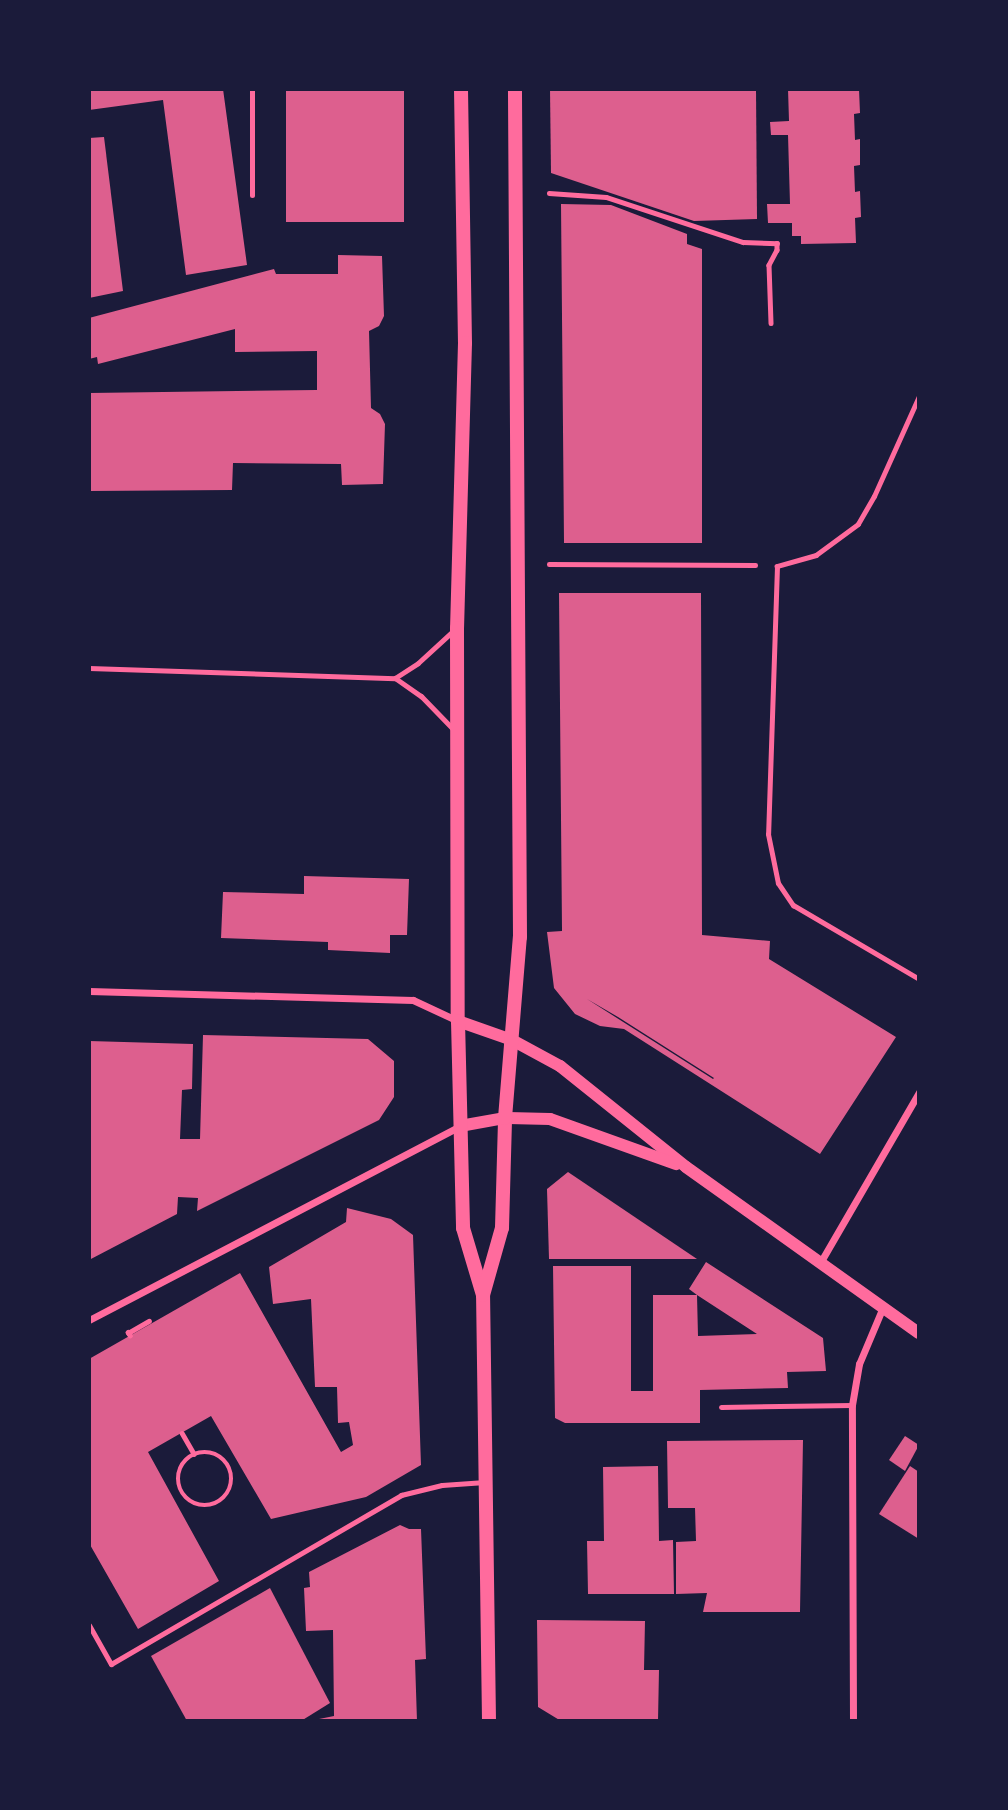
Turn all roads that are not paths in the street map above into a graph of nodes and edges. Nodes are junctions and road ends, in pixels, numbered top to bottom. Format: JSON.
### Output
{"nodes":[{"id":1,"x":252,"y":89,"type":"edge"},
{"id":2,"x":461,"y":89,"type":"edge"},
{"id":3,"x":514,"y":89,"type":"edge"},
{"id":4,"x":253,"y":195,"type":"dead end"},
{"id":5,"x":919,"y":396,"type":"edge"},
{"id":6,"x":457,"y":628,"type":"junction"},
{"id":7,"x":89,"y":668,"type":"edge"},
{"id":8,"x":395,"y":678,"type":"junction"},
{"id":9,"x":457,"y":733,"type":"junction"},
{"id":10,"x":919,"y":979,"type":"edge"},
{"id":11,"x":89,"y":991,"type":"edge"},
{"id":12,"x":457,"y":1021,"type":"junction"},
{"id":13,"x":512,"y":1040,"type":"junction"},
{"id":14,"x":919,"y":1092,"type":"edge"},
{"id":15,"x":505,"y":1118,"type":"junction"},
{"id":16,"x":460,"y":1126,"type":"junction"},
{"id":17,"x":686,"y":1167,"type":"junction"},
{"id":18,"x":820,"y":1263,"type":"junction"},
{"id":19,"x":484,"y":1295,"type":"junction"},
{"id":20,"x":883,"y":1307,"type":"junction"},
{"id":21,"x":89,"y":1320,"type":"edge"},
{"id":22,"x":919,"y":1333,"type":"edge"},
{"id":23,"x":852,"y":1405,"type":"junction"},
{"id":24,"x":721,"y":1407,"type":"dead end"},
{"id":25,"x":485,"y":1482,"type":"junction"},
{"id":26,"x":89,"y":1625,"type":"edge"},
{"id":27,"x":489,"y":1721,"type":"edge"},
{"id":28,"x":853,"y":1721,"type":"edge"}],
"edges":[{"from":1,"to":4,"type":"lane"},
{"from":2,"to":6,"type":"main road"},
{"from":3,"to":13,"type":"main road"},
{"from":5,"to":10,"type":"lane"},
{"from":6,"to":8,"type":"lane"},
{"from":6,"to":9,"type":"main road"},
{"from":7,"to":8,"type":"lane"},
{"from":8,"to":9,"type":"lane"},
{"from":9,"to":12,"type":"main road"},
{"from":11,"to":12,"type":"street"},
{"from":12,"to":13,"type":"street"},
{"from":12,"to":16,"type":"main road"},
{"from":13,"to":15,"type":"main road"},
{"from":13,"to":17,"type":"street"},
{"from":14,"to":18,"type":"street"},
{"from":15,"to":16,"type":"street"},
{"from":15,"to":17,"type":"street"},
{"from":15,"to":19,"type":"main road"},
{"from":16,"to":19,"type":"main road"},
{"from":16,"to":21,"type":"street"},
{"from":17,"to":18,"type":"street"},
{"from":18,"to":20,"type":"street"},
{"from":19,"to":25,"type":"main road"},
{"from":20,"to":22,"type":"street"},
{"from":20,"to":23,"type":"street"},
{"from":23,"to":24,"type":"lane"},
{"from":23,"to":28,"type":"street"},
{"from":25,"to":26,"type":"lane"},
{"from":25,"to":27,"type":"main road"}]}
